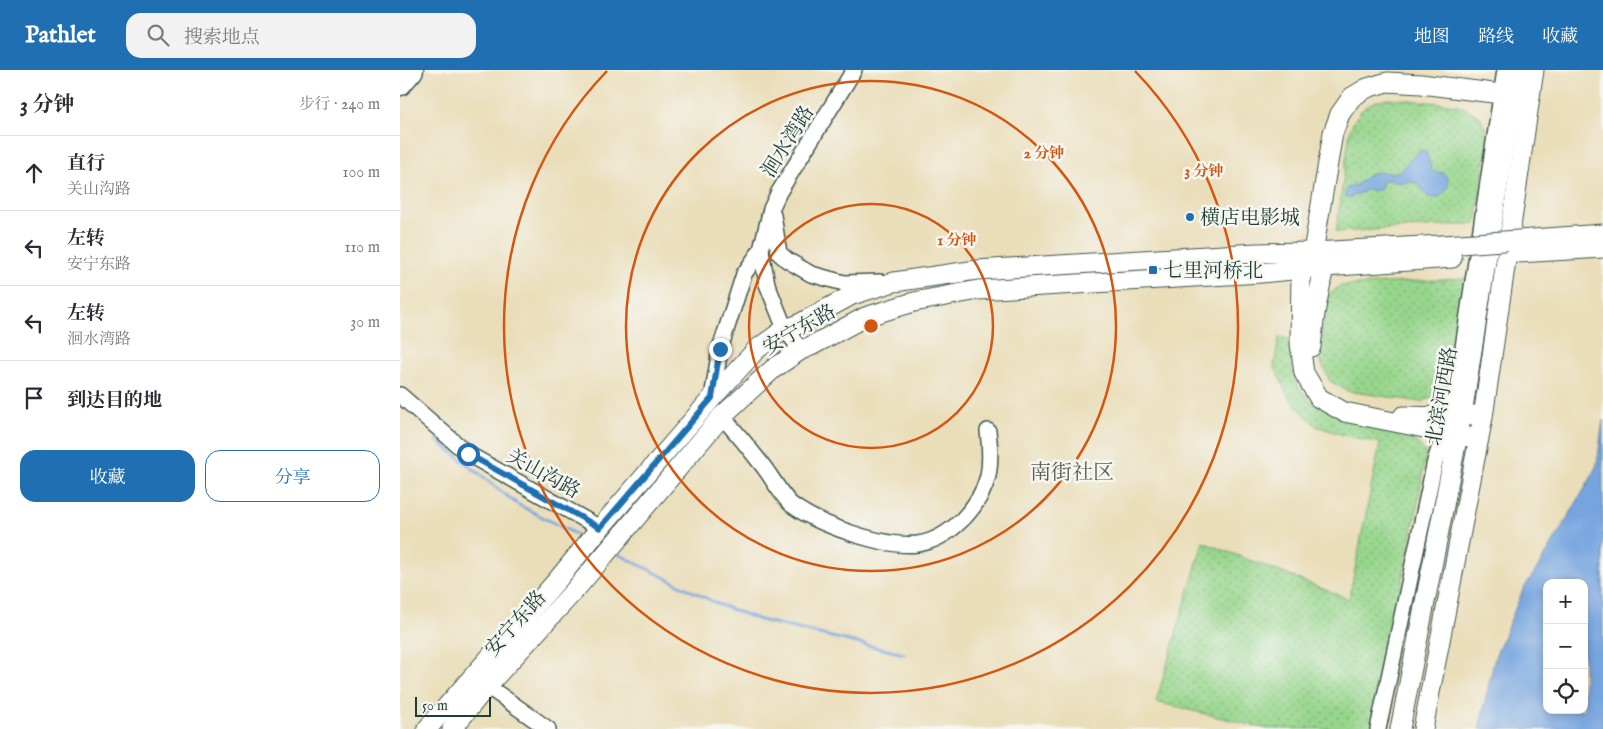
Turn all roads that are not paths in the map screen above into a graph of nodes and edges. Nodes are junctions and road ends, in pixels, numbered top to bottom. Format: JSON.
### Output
{"nodes":[{"id":1,"x":412,"y":70,"type":"edge"},
{"id":2,"x":854,"y":70,"type":"edge"},
{"id":3,"x":1505,"y":70,"type":"edge"},
{"id":4,"x":1516,"y":70,"type":"edge"},
{"id":5,"x":1534,"y":70,"type":"edge"},
{"id":6,"x":400,"y":84,"type":"edge"},
{"id":7,"x":1514,"y":103,"type":"junction"},
{"id":8,"x":772,"y":209,"type":"junction"},
{"id":9,"x":1603,"y":234,"type":"edge"},
{"id":10,"x":1603,"y":248,"type":"edge"},
{"id":11,"x":761,"y":250,"type":"junction"},
{"id":12,"x":1460,"y":251,"type":"junction"},
{"id":13,"x":1322,"y":257,"type":"junction"},
{"id":14,"x":1301,"y":270,"type":"junction"},
{"id":15,"x":894,"y":282,"type":"junction"},
{"id":16,"x":785,"y":329,"type":"junction"},
{"id":17,"x":801,"y":350,"type":"junction"},
{"id":18,"x":400,"y":395,"type":"edge"},
{"id":19,"x":712,"y":398,"type":"junction"},
{"id":20,"x":722,"y":416,"type":"junction"},
{"id":21,"x":1483,"y":417,"type":"junction"},
{"id":22,"x":1453,"y":424,"type":"junction"},
{"id":23,"x":988,"y":431,"type":"dead end"},
{"id":24,"x":1479,"y":439,"type":"junction"},
{"id":25,"x":593,"y":536,"type":"junction"},
{"id":26,"x":481,"y":681,"type":"junction"},
{"id":27,"x":427,"y":729,"type":"edge"},
{"id":28,"x":452,"y":729,"type":"edge"},
{"id":29,"x":548,"y":729,"type":"edge"},
{"id":30,"x":1378,"y":729,"type":"edge"},
{"id":31,"x":1400,"y":729,"type":"edge"},
{"id":32,"x":1423,"y":729,"type":"edge"}],
"edges":[{"from":1,"to":6,"type":"highway"},
{"from":2,"to":8,"type":"street","name":"洄水湾路"},
{"from":3,"to":7,"type":"street"},
{"from":4,"to":7,"type":"main road","name":"北滨河西路"},
{"from":5,"to":7,"type":"main road","name":"北滨河西路"},
{"from":7,"to":13,"type":"main road"},
{"from":7,"to":21,"type":"main road","name":"北滨河西路"},
{"from":7,"to":22,"type":"main road","name":"北滨河西路"},
{"from":8,"to":11,"type":"street","name":"洄水湾路"},
{"from":8,"to":15,"type":"street","name":"洄水湾路"},
{"from":9,"to":12,"type":"main road","bridge":true},
{"from":10,"to":12,"type":"main road","bridge":true},
{"from":11,"to":16,"type":"street","name":"洄水湾路"},
{"from":11,"to":19,"type":"street","name":"洄水湾路"},
{"from":12,"to":13,"type":"main road"},
{"from":13,"to":14,"type":"main road","name":"安宁东路"},
{"from":13,"to":15,"type":"main road","name":"安宁东路"},
{"from":13,"to":22,"type":"main road"},
{"from":14,"to":17,"type":"main road","name":"安宁东路"},
{"from":14,"to":22,"type":"main road"},
{"from":15,"to":16,"type":"main road","name":"安宁东路"},
{"from":16,"to":17,"type":"street","name":"洄水湾路"},
{"from":16,"to":19,"type":"main road","name":"安宁东路"},
{"from":17,"to":20,"type":"main road","name":"安宁东路"},
{"from":18,"to":25,"type":"street","name":"关山沟路"},
{"from":19,"to":25,"type":"main road","name":"安宁东路"},
{"from":20,"to":23,"type":"street"},
{"from":20,"to":26,"type":"main road","name":"安宁东路"},
{"from":21,"to":22,"type":"main road"},
{"from":21,"to":24,"type":"main road","name":"北滨河西路"},
{"from":22,"to":24,"type":"main road"},
{"from":22,"to":30,"type":"street"},
{"from":22,"to":31,"type":"main road","name":"北滨河西路"},
{"from":24,"to":32,"type":"main road","name":"北滨河西路"},
{"from":25,"to":26,"type":"main road","name":"安宁东路"},
{"from":26,"to":27,"type":"main road","name":"安宁东路"},
{"from":26,"to":28,"type":"main road","name":"安宁东路"},
{"from":26,"to":29,"type":"street"}]}
